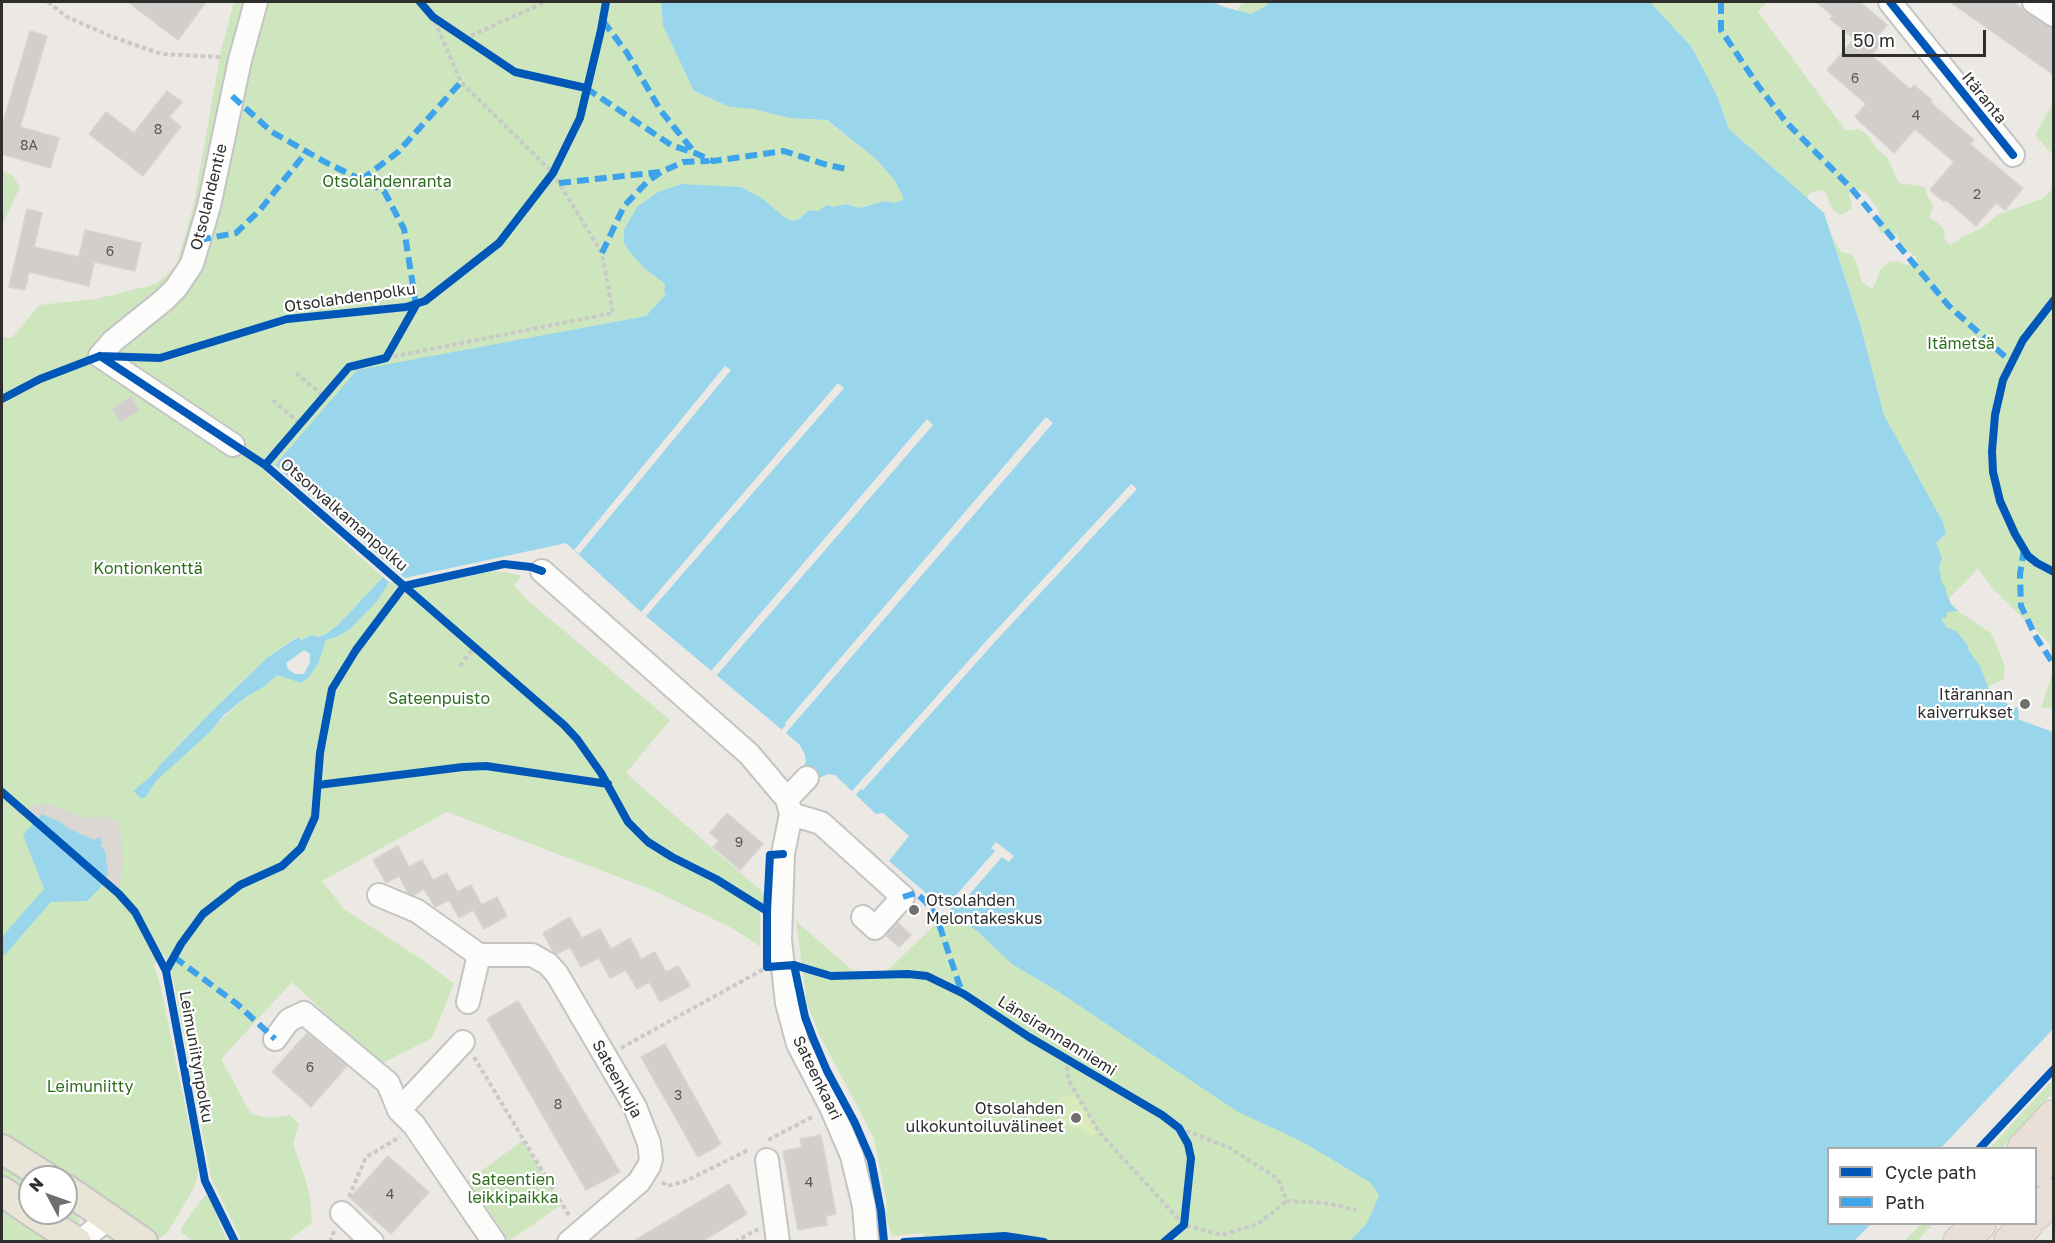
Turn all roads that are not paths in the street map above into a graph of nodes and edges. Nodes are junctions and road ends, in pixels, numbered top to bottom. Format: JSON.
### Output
{"nodes":[{"id":1,"x":256,"y":2,"type":"edge"},
{"id":2,"x":1890,"y":2,"type":"edge"},
{"id":3,"x":2034,"y":2,"type":"edge"},
{"id":4,"x":2054,"y":15,"type":"edge"},
{"id":5,"x":2013,"y":155,"type":"dead end"},
{"id":6,"x":233,"y":445,"type":"road end"},
{"id":7,"x":542,"y":571,"type":"dead end"},
{"id":8,"x":807,"y":778,"type":"dead end"},
{"id":9,"x":789,"y":807,"type":"junction"},
{"id":10,"x":379,"y":895,"type":"dead end"},
{"id":11,"x":863,"y":917,"type":"dead end"},
{"id":12,"x":479,"y":955,"type":"junction"},
{"id":13,"x":468,"y":1002,"type":"dead end"},
{"id":14,"x":275,"y":1039,"type":"dead end"},
{"id":15,"x":463,"y":1042,"type":"road end"},
{"id":16,"x":2054,"y":1116,"type":"edge"},
{"id":17,"x":407,"y":1118,"type":"junction"},
{"id":18,"x":2026,"y":1147,"type":"edge"},
{"id":19,"x":2,"y":1149,"type":"edge"},
{"id":20,"x":764,"y":1149,"type":"road end"},
{"id":21,"x":2054,"y":1153,"type":"edge"},
{"id":22,"x":27,"y":1165,"type":"edge"},
{"id":23,"x":2037,"y":1169,"type":"edge"},
{"id":24,"x":2,"y":1191,"type":"edge"},
{"id":25,"x":2054,"y":1195,"type":"edge"},
{"id":26,"x":18,"y":1202,"type":"edge"},
{"id":27,"x":78,"y":1202,"type":"edge"},
{"id":28,"x":342,"y":1213,"type":"road end"},
{"id":29,"x":2037,"y":1213,"type":"edge"},
{"id":30,"x":52,"y":1225,"type":"edge"},
{"id":31,"x":1954,"y":1225,"type":"edge"},
{"id":32,"x":1979,"y":1225,"type":"edge"},
{"id":33,"x":2026,"y":1225,"type":"edge"},
{"id":34,"x":106,"y":1230,"type":"edge"},
{"id":35,"x":574,"y":1237,"type":"edge"},
{"id":36,"x":486,"y":1240,"type":"edge"},
{"id":37,"x":79,"y":1242,"type":"edge"},
{"id":38,"x":143,"y":1242,"type":"edge"},
{"id":39,"x":372,"y":1242,"type":"edge"},
{"id":40,"x":778,"y":1242,"type":"edge"},
{"id":41,"x":867,"y":1242,"type":"edge"},
{"id":42,"x":1941,"y":1242,"type":"edge"},
{"id":43,"x":1959,"y":1242,"type":"edge"},
{"id":44,"x":2010,"y":1242,"type":"edge"}],
"edges":[{"from":1,"to":6,"type":"street","name":"Otsolahdentie"},
{"from":2,"to":5,"type":"street","name":"Itäranta"},
{"from":3,"to":4,"type":"street"},
{"from":7,"to":9,"type":"street"},
{"from":8,"to":9,"type":"street"},
{"from":9,"to":11,"type":"street"},
{"from":9,"to":41,"type":"street","name":"Sateenkaari"},
{"from":10,"to":12,"type":"street"},
{"from":12,"to":13,"type":"street"},
{"from":12,"to":35,"type":"street","name":"Sateenkuja"},
{"from":14,"to":17,"type":"street"},
{"from":15,"to":17,"type":"street"},
{"from":16,"to":18,"type":"highway"},
{"from":17,"to":36,"type":"street"},
{"from":19,"to":22,"type":"main road"},
{"from":20,"to":40,"type":"street"},
{"from":21,"to":23,"type":"highway"},
{"from":24,"to":26,"type":"main road"},
{"from":25,"to":29,"type":"highway"},
{"from":27,"to":34,"type":"main road"},
{"from":28,"to":39,"type":"street"},
{"from":30,"to":37,"type":"main road"},
{"from":31,"to":42,"type":"highway"},
{"from":32,"to":43,"type":"highway"},
{"from":33,"to":44,"type":"highway"},
{"from":34,"to":37,"type":"street"},
{"from":34,"to":38,"type":"main road"}]}
